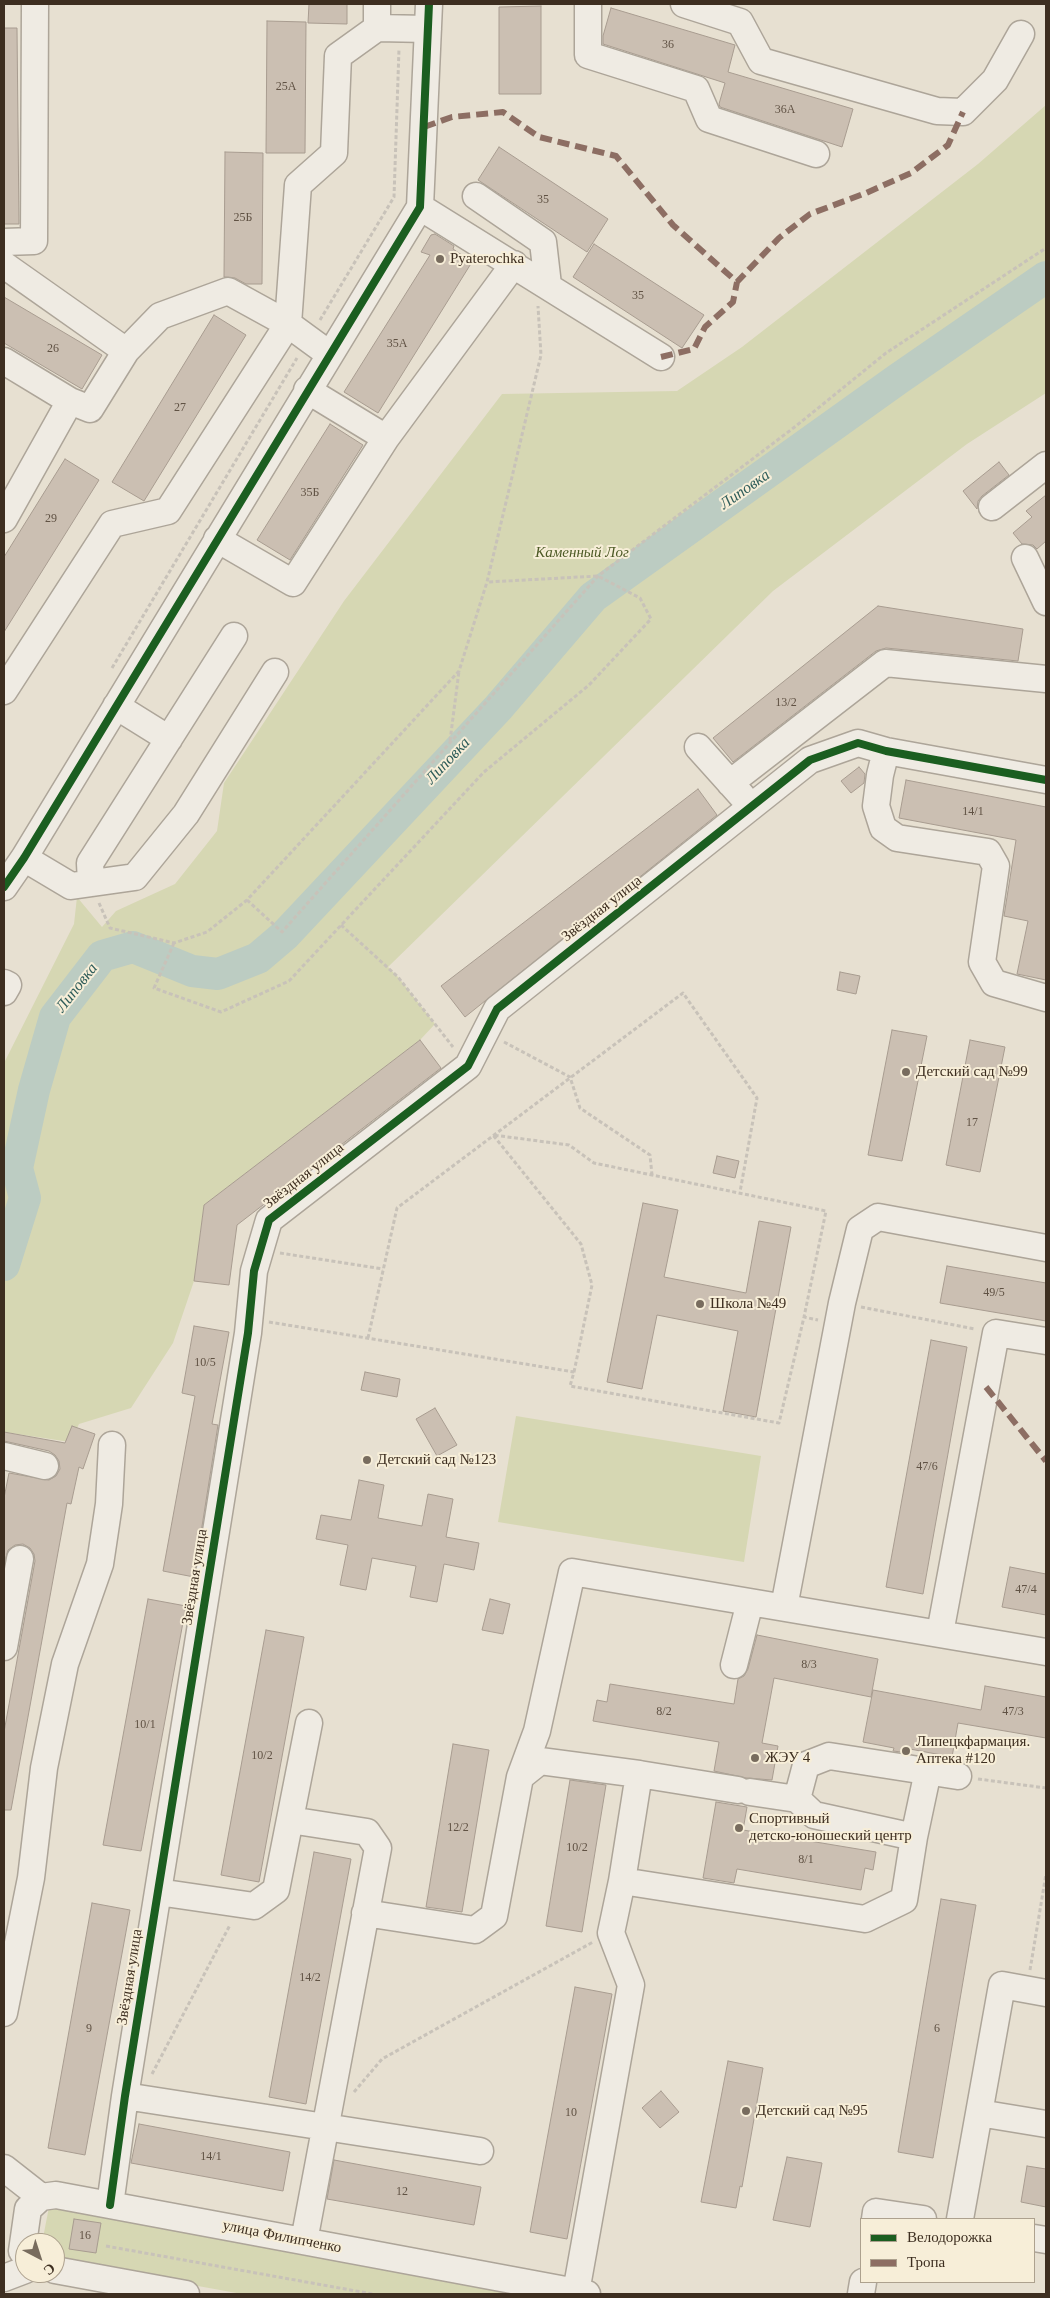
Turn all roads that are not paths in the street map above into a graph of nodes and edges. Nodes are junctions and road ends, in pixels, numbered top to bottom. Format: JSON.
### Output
{"nodes":[{"id":1,"x":35,"y":4,"type":"edge"},
{"id":2,"x":588,"y":4,"type":"edge"},
{"id":3,"x":684,"y":4,"type":"edge"},
{"id":4,"x":377,"y":16,"type":"edge"},
{"id":5,"x":428,"y":16,"type":"edge"},
{"id":6,"x":1021,"y":34,"type":"dead end"},
{"id":7,"x":816,"y":154,"type":"dead end"},
{"id":8,"x":476,"y":196,"type":"dead end"},
{"id":9,"x":420,"y":207,"type":"junction"},
{"id":10,"x":4,"y":242,"type":"edge"},
{"id":11,"x":4,"y":266,"type":"edge"},
{"id":12,"x":532,"y":275,"type":"junction"},
{"id":13,"x":288,"y":324,"type":"junction"},
{"id":14,"x":126,"y":351,"type":"junction"},
{"id":15,"x":329,"y":354,"type":"junction"},
{"id":16,"x":661,"y":357,"type":"dead end"},
{"id":17,"x":4,"y":361,"type":"edge"},
{"id":18,"x":307,"y":390,"type":"junction"},
{"id":19,"x":70,"y":401,"type":"junction"},
{"id":20,"x":386,"y":438,"type":"junction"},
{"id":21,"x":1046,"y":465,"type":"edge"},
{"id":22,"x":992,"y":507,"type":"dead end"},
{"id":23,"x":4,"y":519,"type":"edge"},
{"id":24,"x":217,"y":539,"type":"junction"},
{"id":25,"x":1025,"y":558,"type":"dead end"},
{"id":26,"x":1046,"y":602,"type":"edge"},
{"id":27,"x":234,"y":636,"type":"dead end"},
{"id":28,"x":275,"y":672,"type":"dead end"},
{"id":29,"x":1046,"y":679,"type":"edge"},
{"id":30,"x":4,"y":691,"type":"edge"},
{"id":31,"x":116,"y":706,"type":"junction"},
{"id":32,"x":169,"y":739,"type":"junction"},
{"id":33,"x":698,"y":747,"type":"dead end"},
{"id":34,"x":886,"y":751,"type":"junction"},
{"id":35,"x":1046,"y":780,"type":"edge"},
{"id":36,"x":730,"y":783,"type":"junction"},
{"id":37,"x":753,"y":808,"type":"junction"},
{"id":38,"x":24,"y":858,"type":"junction"},
{"id":39,"x":91,"y":883,"type":"junction"},
{"id":40,"x":4,"y":887,"type":"edge"},
{"id":41,"x":4,"y":983,"type":"edge"},
{"id":42,"x":4,"y":992,"type":"edge"},
{"id":43,"x":1046,"y":998,"type":"edge"},
{"id":44,"x":1046,"y":1248,"type":"edge"},
{"id":45,"x":1046,"y":1341,"type":"edge"},
{"id":46,"x":112,"y":1445,"type":"dead end"},
{"id":47,"x":4,"y":1456,"type":"edge"},
{"id":48,"x":45,"y":1466,"type":"dead end"},
{"id":49,"x":20,"y":1559,"type":"dead end"},
{"id":50,"x":750,"y":1602,"type":"junction"},
{"id":51,"x":784,"y":1607,"type":"junction"},
{"id":52,"x":940,"y":1633,"type":"junction"},
{"id":53,"x":4,"y":1647,"type":"edge"},
{"id":54,"x":1046,"y":1652,"type":"edge"},
{"id":55,"x":734,"y":1665,"type":"dead end"},
{"id":56,"x":309,"y":1723,"type":"dead end"},
{"id":57,"x":928,"y":1771,"type":"junction"},
{"id":58,"x":639,"y":1774,"type":"junction"},
{"id":59,"x":958,"y":1776,"type":"road end"},
{"id":60,"x":520,"y":1777,"type":"junction"},
{"id":61,"x":797,"y":1799,"type":"junction"},
{"id":62,"x":290,"y":1820,"type":"junction"},
{"id":63,"x":914,"y":1837,"type":"junction"},
{"id":64,"x":622,"y":1881,"type":"junction"},
{"id":65,"x":158,"y":1892,"type":"junction"},
{"id":66,"x":366,"y":1913,"type":"junction"},
{"id":67,"x":1036,"y":1991,"type":"edge"},
{"id":68,"x":4,"y":2013,"type":"edge"},
{"id":69,"x":132,"y":2097,"type":"junction"},
{"id":70,"x":979,"y":2113,"type":"junction"},
{"id":71,"x":1046,"y":2124,"type":"edge"},
{"id":72,"x":324,"y":2128,"type":"junction"},
{"id":73,"x":480,"y":2151,"type":"dead end"},
{"id":74,"x":4,"y":2167,"type":"edge"},
{"id":75,"x":41,"y":2197,"type":"junction"},
{"id":76,"x":110,"y":2205,"type":"junction"},
{"id":77,"x":875,"y":2218,"type":"edge"},
{"id":78,"x":917,"y":2218,"type":"edge"},
{"id":79,"x":960,"y":2218,"type":"edge"},
{"id":80,"x":25,"y":2233,"type":"edge"},
{"id":81,"x":304,"y":2241,"type":"junction"},
{"id":82,"x":65,"y":2274,"type":"edge"},
{"id":83,"x":91,"y":2286,"type":"edge"},
{"id":84,"x":582,"y":2293,"type":"edge"},
{"id":85,"x":186,"y":2294,"type":"edge"}],
"edges":[{"from":1,"to":10,"type":"street"},
{"from":2,"to":7,"type":"street"},
{"from":3,"to":6,"type":"street"},
{"from":4,"to":5,"type":"street"},
{"from":4,"to":13,"type":"street"},
{"from":5,"to":9,"type":"street"},
{"from":8,"to":12,"type":"street"},
{"from":9,"to":12,"type":"street"},
{"from":9,"to":15,"type":"street"},
{"from":11,"to":14,"type":"street"},
{"from":12,"to":16,"type":"street"},
{"from":12,"to":20,"type":"street"},
{"from":13,"to":14,"type":"street"},
{"from":13,"to":15,"type":"street"},
{"from":13,"to":30,"type":"street"},
{"from":14,"to":19,"type":"street"},
{"from":15,"to":18,"type":"street"},
{"from":17,"to":19,"type":"street"},
{"from":18,"to":20,"type":"street"},
{"from":18,"to":24,"type":"street"},
{"from":19,"to":23,"type":"street"},
{"from":20,"to":24,"type":"street"},
{"from":21,"to":22,"type":"street"},
{"from":24,"to":31,"type":"street"},
{"from":25,"to":26,"type":"street"},
{"from":27,"to":32,"type":"street"},
{"from":28,"to":39,"type":"street"},
{"from":29,"to":36,"type":"street"},
{"from":31,"to":32,"type":"street"},
{"from":31,"to":38,"type":"street"},
{"from":32,"to":39,"type":"street"},
{"from":33,"to":36,"type":"street"},
{"from":34,"to":35,"type":"street","name":"Звёздная улица"},
{"from":34,"to":37,"type":"street","name":"Звёздная улица"},
{"from":34,"to":43,"type":"street"},
{"from":36,"to":37,"type":"street"},
{"from":37,"to":65,"type":"street","name":"Звёздная улица"},
{"from":38,"to":39,"type":"street"},
{"from":38,"to":40,"type":"street"},
{"from":41,"to":42,"type":"street"},
{"from":44,"to":51,"type":"street"},
{"from":45,"to":52,"type":"street"},
{"from":46,"to":68,"type":"street"},
{"from":47,"to":48,"type":"street"},
{"from":49,"to":53,"type":"street"},
{"from":50,"to":51,"type":"street"},
{"from":50,"to":55,"type":"street"},
{"from":50,"to":60,"type":"street"},
{"from":51,"to":52,"type":"street"},
{"from":52,"to":54,"type":"street"},
{"from":56,"to":62,"type":"street"},
{"from":57,"to":59,"type":"street"},
{"from":57,"to":61,"type":"street"},
{"from":57,"to":63,"type":"street"},
{"from":58,"to":60,"type":"street"},
{"from":58,"to":61,"type":"street"},
{"from":58,"to":64,"type":"street"},
{"from":60,"to":66,"type":"street"},
{"from":61,"to":63,"type":"street"},
{"from":62,"to":65,"type":"street"},
{"from":62,"to":66,"type":"street"},
{"from":63,"to":64,"type":"street"},
{"from":64,"to":84,"type":"street"},
{"from":65,"to":69,"type":"street","name":"Звёздная улица"},
{"from":66,"to":72,"type":"street"},
{"from":67,"to":70,"type":"street"},
{"from":69,"to":72,"type":"street"},
{"from":69,"to":76,"type":"street","name":"Звёздная улица"},
{"from":70,"to":71,"type":"street"},
{"from":70,"to":79,"type":"street"},
{"from":72,"to":73,"type":"street"},
{"from":72,"to":81,"type":"street"},
{"from":74,"to":75,"type":"street"},
{"from":75,"to":76,"type":"street","name":"улица Филипченко"},
{"from":75,"to":80,"type":"street"},
{"from":76,"to":81,"type":"street","name":"улица Филипченко"},
{"from":77,"to":78,"type":"street"},
{"from":81,"to":84,"type":"street","name":"улица Филипченко"},
{"from":82,"to":83,"type":"street"},
{"from":83,"to":85,"type":"street"}]}
